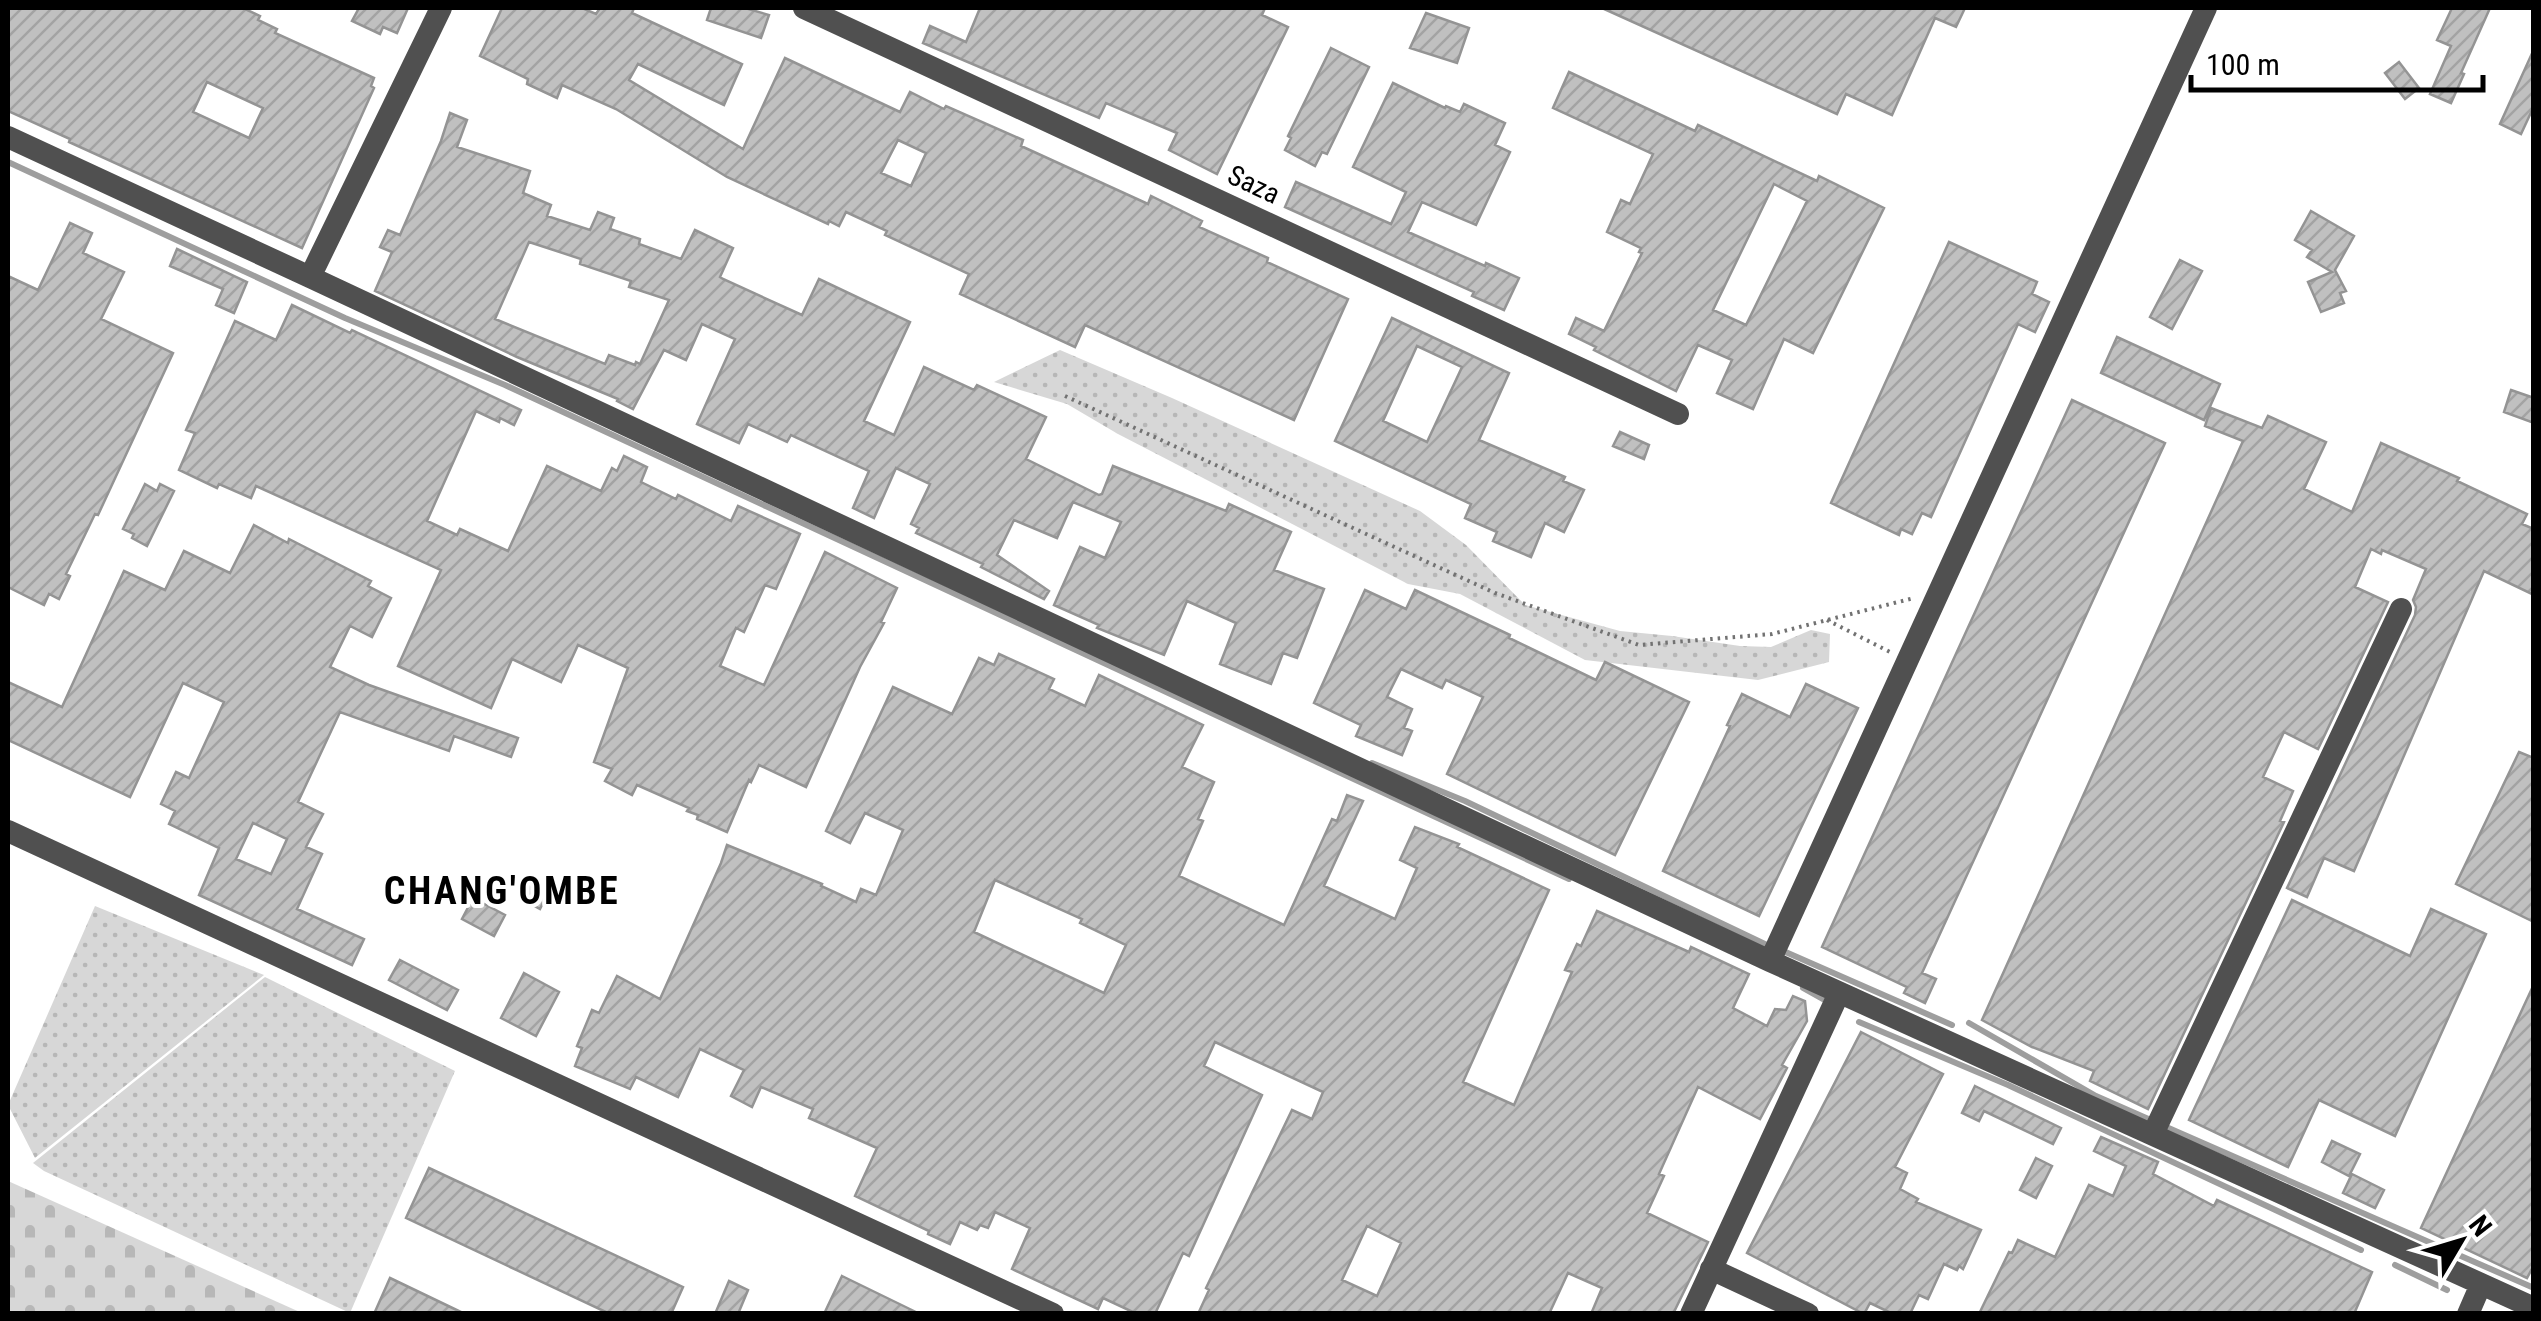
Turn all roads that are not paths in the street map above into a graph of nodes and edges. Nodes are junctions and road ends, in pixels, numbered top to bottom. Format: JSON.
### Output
{"nodes":[{"id":1,"x":441,"y":8,"type":"edge"},
{"id":2,"x":804,"y":8,"type":"edge"},
{"id":3,"x":2205,"y":8,"type":"edge"},
{"id":4,"x":8,"y":137,"type":"edge"},
{"id":5,"x":310,"y":277,"type":"junction"},
{"id":6,"x":1678,"y":414,"type":"dead end"},
{"id":7,"x":2402,"y":610,"type":"dead end"},
{"id":8,"x":8,"y":831,"type":"edge"},
{"id":9,"x":1770,"y":961,"type":"junction"},
{"id":10,"x":1839,"y":993,"type":"junction"},
{"id":11,"x":2153,"y":1134,"type":"junction"},
{"id":12,"x":1710,"y":1268,"type":"junction"},
{"id":13,"x":2481,"y":1284,"type":"junction"},
{"id":14,"x":2534,"y":1308,"type":"edge"},
{"id":15,"x":1053,"y":1314,"type":"edge"},
{"id":16,"x":1691,"y":1314,"type":"edge"},
{"id":17,"x":1808,"y":1314,"type":"edge"},
{"id":18,"x":2468,"y":1314,"type":"edge"}],
"edges":[{"from":1,"to":5,"type":"street"},
{"from":2,"to":6,"type":"street","name":"Saza"},
{"from":3,"to":9,"type":"street"},
{"from":3,"to":9,"type":"street"},
{"from":4,"to":5,"type":"street"},
{"from":5,"to":9,"type":"street"},
{"from":7,"to":11,"type":"street"},
{"from":8,"to":15,"type":"street"},
{"from":9,"to":10,"type":"street"},
{"from":10,"to":11,"type":"street"},
{"from":10,"to":12,"type":"street"},
{"from":11,"to":13,"type":"street"},
{"from":12,"to":16,"type":"street"},
{"from":12,"to":17,"type":"street"},
{"from":13,"to":14,"type":"street"},
{"from":13,"to":18,"type":"street"}]}
